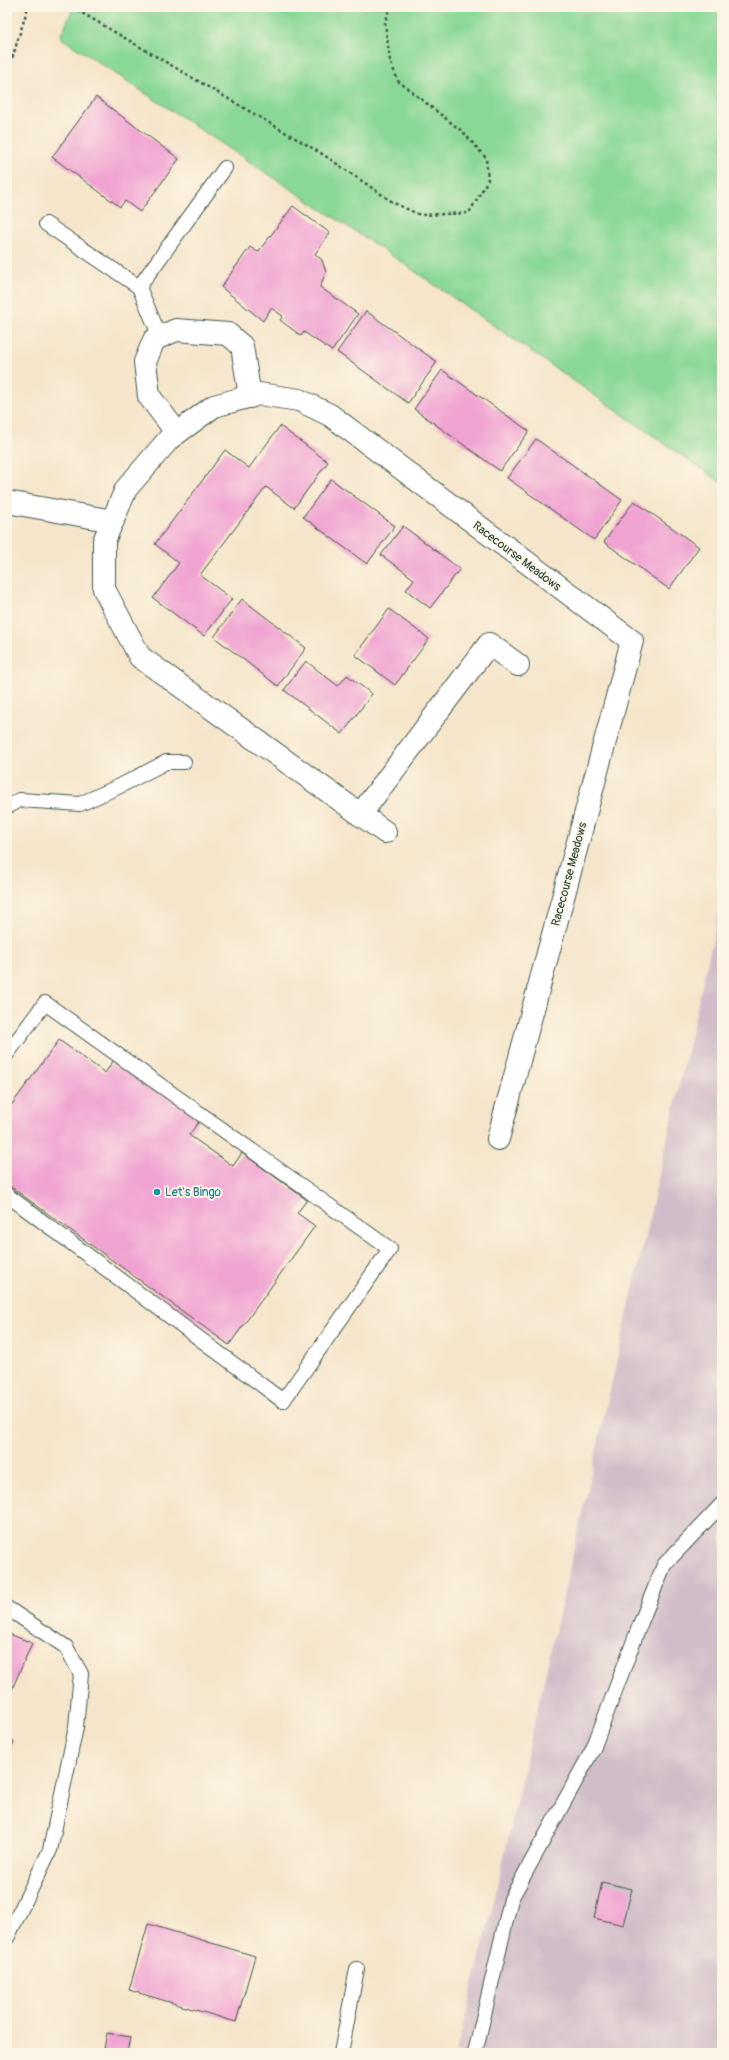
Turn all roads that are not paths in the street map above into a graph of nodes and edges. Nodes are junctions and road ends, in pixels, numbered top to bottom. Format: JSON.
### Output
{"nodes":[{"id":1,"x":225,"y":168,"type":"dead end"},
{"id":2,"x":46,"y":224,"type":"dead end"},
{"id":3,"x":139,"y":287,"type":"junction"},
{"id":4,"x":160,"y":337,"type":"junction"},
{"id":5,"x":250,"y":397,"type":"junction"},
{"id":6,"x":177,"y":433,"type":"junction"},
{"id":7,"x":7,"y":502,"type":"edge"},
{"id":8,"x":113,"y":521,"type":"junction"},
{"id":9,"x":518,"y":665,"type":"dead end"},
{"id":10,"x":184,"y":762,"type":"dead end"},
{"id":11,"x":7,"y":807,"type":"edge"},
{"id":12,"x":360,"y":815,"type":"junction"},
{"id":13,"x":385,"y":832,"type":"dead end"},
{"id":14,"x":7,"y":1054,"type":"edge"},
{"id":15,"x":498,"y":1139,"type":"dead end"},
{"id":16,"x":7,"y":1196,"type":"edge"},
{"id":17,"x":722,"y":1504,"type":"edge"},
{"id":18,"x":7,"y":1608,"type":"edge"},
{"id":19,"x":7,"y":1938,"type":"edge"},
{"id":20,"x":357,"y":1969,"type":"dead end"},
{"id":21,"x":340,"y":2053,"type":"edge"},
{"id":22,"x":475,"y":2053,"type":"edge"}],
"edges":[{"from":1,"to":3,"type":"lane"},
{"from":2,"to":3,"type":"lane"},
{"from":3,"to":4,"type":"lane"},
{"from":4,"to":5,"type":"street"},
{"from":4,"to":6,"type":"street"},
{"from":5,"to":6,"type":"street","name":"Racecourse Meadows"},
{"from":5,"to":15,"type":"street","name":"Racecourse Meadows"},
{"from":6,"to":8,"type":"street","name":"Racecourse Meadows"},
{"from":7,"to":8,"type":"street"},
{"from":8,"to":12,"type":"street","name":"Racecourse Meadows"},
{"from":9,"to":12,"type":"street"},
{"from":10,"to":11,"type":"lane"},
{"from":12,"to":13,"type":"street"},
{"from":14,"to":16,"type":"lane"},
{"from":17,"to":22,"type":"lane"},
{"from":18,"to":19,"type":"lane"},
{"from":20,"to":21,"type":"lane"}]}
